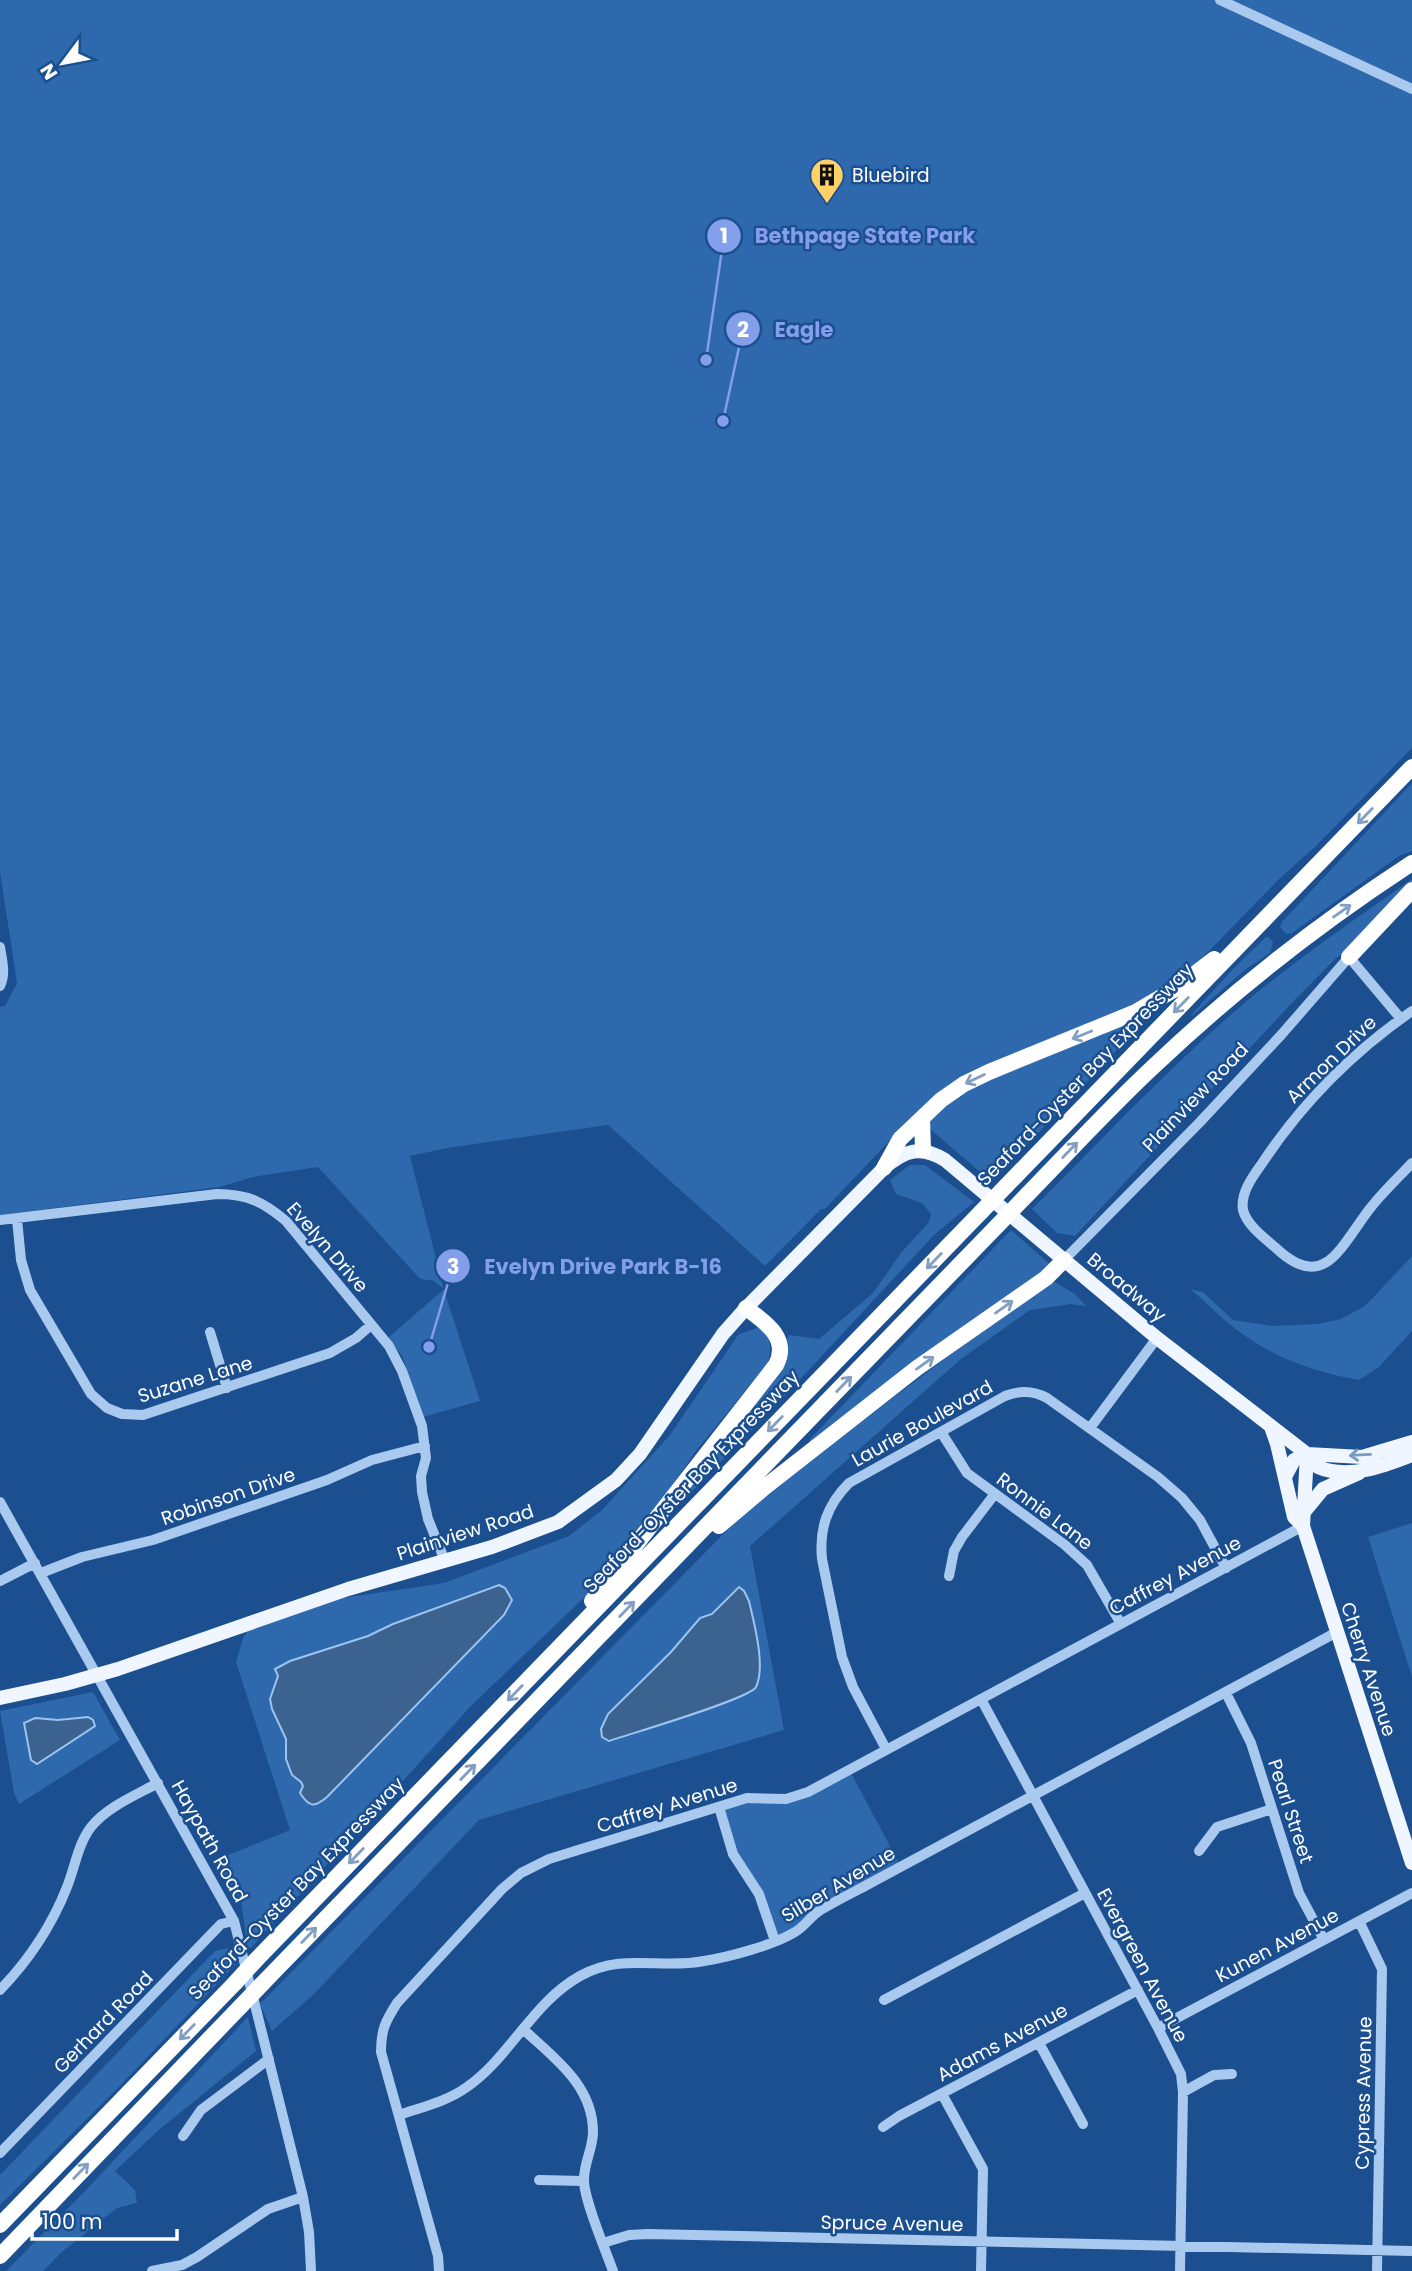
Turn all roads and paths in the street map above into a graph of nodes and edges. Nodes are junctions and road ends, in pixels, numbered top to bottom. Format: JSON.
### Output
{"nodes":[{"id":1,"x":1220,"y":0,"type":"edge"},
{"id":2,"x":1412,"y":89,"type":"edge"},
{"id":3,"x":1412,"y":767,"type":"edge"},
{"id":4,"x":1412,"y":863,"type":"edge"},
{"id":5,"x":1412,"y":890,"type":"edge"},
{"id":6,"x":1263,"y":921,"type":"junction"},
{"id":7,"x":0,"y":947,"type":"edge"},
{"id":8,"x":1349,"y":957,"type":"junction"},
{"id":9,"x":0,"y":986,"type":"edge"},
{"id":10,"x":1412,"y":1011,"type":"edge"},
{"id":11,"x":1401,"y":1019,"type":"junction"},
{"id":12,"x":922,"y":1118,"type":"junction"},
{"id":13,"x":923,"y":1150,"type":"junction"},
{"id":14,"x":1412,"y":1163,"type":"edge"},
{"id":15,"x":884,"y":1168,"type":"junction"},
{"id":16,"x":17,"y":1219,"type":"junction"},
{"id":17,"x":0,"y":1220,"type":"edge"},
{"id":18,"x":1065,"y":1260,"type":"junction"},
{"id":19,"x":746,"y":1308,"type":"junction"},
{"id":20,"x":371,"y":1325,"type":"junction"},
{"id":21,"x":210,"y":1332,"type":"dead end"},
{"id":22,"x":1157,"y":1338,"type":"junction"},
{"id":23,"x":227,"y":1388,"type":"junction"},
{"id":24,"x":1271,"y":1427,"type":"junction"},
{"id":25,"x":1090,"y":1428,"type":"junction"},
{"id":26,"x":941,"y":1432,"type":"junction"},
{"id":27,"x":1412,"y":1442,"type":"edge"},
{"id":28,"x":425,"y":1446,"type":"junction"},
{"id":29,"x":1307,"y":1454,"type":"junction"},
{"id":30,"x":1412,"y":1455,"type":"edge"},
{"id":31,"x":1363,"y":1471,"type":"junction"},
{"id":32,"x":1285,"y":1477,"type":"junction"},
{"id":33,"x":994,"y":1494,"type":"junction"},
{"id":34,"x":0,"y":1502,"type":"edge"},
{"id":35,"x":1304,"y":1519,"type":"junction"},
{"id":36,"x":445,"y":1562,"type":"junction"},
{"id":37,"x":38,"y":1568,"type":"junction"},
{"id":38,"x":1226,"y":1568,"type":"junction"},
{"id":39,"x":661,"y":1574,"type":"junction"},
{"id":40,"x":949,"y":1576,"type":"dead end"},
{"id":41,"x":0,"y":1581,"type":"edge"},
{"id":42,"x":1121,"y":1624,"type":"junction"},
{"id":43,"x":1338,"y":1632,"type":"junction"},
{"id":44,"x":546,"y":1661,"type":"junction"},
{"id":45,"x":97,"y":1675,"type":"junction"},
{"id":46,"x":1226,"y":1693,"type":"junction"},
{"id":47,"x":0,"y":1698,"type":"edge"},
{"id":48,"x":981,"y":1699,"type":"junction"},
{"id":49,"x":886,"y":1749,"type":"junction"},
{"id":50,"x":158,"y":1783,"type":"junction"},
{"id":51,"x":1033,"y":1796,"type":"junction"},
{"id":52,"x":719,"y":1807,"type":"junction"},
{"id":53,"x":1272,"y":1809,"type":"junction"},
{"id":54,"x":1199,"y":1851,"type":"dead end"},
{"id":55,"x":1412,"y":1863,"type":"edge"},
{"id":56,"x":1085,"y":1893,"type":"junction"},
{"id":57,"x":1412,"y":1893,"type":"edge"},
{"id":58,"x":234,"y":1921,"type":"junction"},
{"id":59,"x":1359,"y":1921,"type":"junction"},
{"id":60,"x":1324,"y":1940,"type":"junction"},
{"id":61,"x":775,"y":1941,"type":"junction"},
{"id":62,"x":0,"y":1990,"type":"edge"},
{"id":63,"x":1138,"y":1990,"type":"junction"},
{"id":64,"x":884,"y":2000,"type":"dead end"},
{"id":65,"x":1158,"y":2028,"type":"junction"},
{"id":66,"x":523,"y":2029,"type":"junction"},
{"id":67,"x":1039,"y":2043,"type":"junction"},
{"id":68,"x":270,"y":2059,"type":"junction"},
{"id":69,"x":1232,"y":2074,"type":"dead end"},
{"id":70,"x":1183,"y":2092,"type":"junction"},
{"id":71,"x":942,"y":2094,"type":"junction"},
{"id":72,"x":399,"y":2115,"type":"junction"},
{"id":73,"x":1083,"y":2124,"type":"dead end"},
{"id":74,"x":883,"y":2127,"type":"dead end"},
{"id":75,"x":183,"y":2136,"type":"dead end"},
{"id":76,"x":0,"y":2153,"type":"edge"},
{"id":77,"x":539,"y":2180,"type":"dead end"},
{"id":78,"x":583,"y":2180,"type":"junction"},
{"id":79,"x":303,"y":2197,"type":"junction"},
{"id":80,"x":0,"y":2225,"type":"edge"},
{"id":81,"x":982,"y":2242,"type":"junction"},
{"id":82,"x":603,"y":2243,"type":"junction"},
{"id":83,"x":1180,"y":2246,"type":"junction"},
{"id":84,"x":1377,"y":2250,"type":"junction"},
{"id":85,"x":1412,"y":2251,"type":"edge"},
{"id":86,"x":0,"y":2256,"type":"edge"},
{"id":87,"x":169,"y":2269,"type":"edge"},
{"id":88,"x":152,"y":2271,"type":"edge"},
{"id":89,"x":311,"y":2271,"type":"edge"},
{"id":90,"x":439,"y":2271,"type":"edge"},
{"id":91,"x":613,"y":2271,"type":"edge"},
{"id":92,"x":981,"y":2271,"type":"edge"},
{"id":93,"x":1180,"y":2271,"type":"edge"},
{"id":94,"x":1377,"y":2271,"type":"edge"}],
"edges":[{"from":1,"to":2,"type":"street"},
{"from":3,"to":6,"type":"highway","name":"Seaford-Oyster Bay Expressway","one_way":true},
{"from":39,"to":4,"type":"highway","one_way":true,"bridge":true},
{"from":5,"to":8,"type":"highway"},
{"from":6,"to":12,"type":"highway","one_way":true},
{"from":6,"to":44,"type":"highway","name":"Seaford-Oyster Bay Expressway","one_way":true,"bridge":true},
{"from":7,"to":9,"type":"street"},
{"from":8,"to":11,"type":"street"},
{"from":8,"to":18,"type":"street","name":"Plainview Road"},
{"from":10,"to":11,"type":"street"},
{"from":11,"to":14,"type":"street","name":"Armon Drive"},
{"from":12,"to":13,"type":"highway"},
{"from":12,"to":15,"type":"highway"},
{"from":13,"to":15,"type":"main road","name":"Plainview Road"},
{"from":13,"to":18,"type":"main road","name":"Broadway"},
{"from":15,"to":19,"type":"main road","name":"Plainview Road"},
{"from":16,"to":17,"type":"street","name":"Evelyn Drive"},
{"from":16,"to":20,"type":"street","name":"Evelyn Drive"},
{"from":16,"to":23,"type":"street","name":"Suzane Lane"},
{"from":18,"to":22,"type":"main road","name":"Broadway"},
{"from":39,"to":18,"type":"highway","one_way":true},
{"from":19,"to":36,"type":"main road","name":"Plainview Road"},
{"from":19,"to":44,"type":"highway"},
{"from":20,"to":23,"type":"street","name":"Suzane Lane"},
{"from":20,"to":28,"type":"street","name":"Evelyn Drive"},
{"from":21,"to":23,"type":"street"},
{"from":22,"to":24,"type":"main road","name":"Broadway"},
{"from":22,"to":25,"type":"street"},
{"from":24,"to":29,"type":"main road","name":"Broadway"},
{"from":24,"to":32,"type":"main road","name":"Cherry Avenue"},
{"from":25,"to":26,"type":"street","name":"Laurie Boulevard"},
{"from":25,"to":38,"type":"street","name":"Laurie Boulevard"},
{"from":26,"to":33,"type":"street","name":"Ronnie Lane"},
{"from":26,"to":49,"type":"street","name":"Laurie Boulevard"},
{"from":27,"to":29,"type":"main road","one_way":true},
{"from":28,"to":36,"type":"street","name":"Evelyn Drive"},
{"from":28,"to":37,"type":"street","name":"Robinson Drive"},
{"from":29,"to":31,"type":"main road","name":"Broadway"},
{"from":29,"to":32,"type":"main road"},
{"from":29,"to":35,"type":"main road","name":"Cherry Avenue"},
{"from":30,"to":31,"type":"main road","name":"Broadway"},
{"from":31,"to":35,"type":"main road"},
{"from":32,"to":35,"type":"main road","name":"Cherry Avenue"},
{"from":33,"to":40,"type":"street"},
{"from":33,"to":42,"type":"street","name":"Ronnie Lane"},
{"from":34,"to":37,"type":"street","name":"Haypath Road"},
{"from":35,"to":38,"type":"street","name":"Caffrey Avenue"},
{"from":35,"to":43,"type":"main road","name":"Cherry Avenue"},
{"from":36,"to":45,"type":"main road","name":"Plainview Road"},
{"from":37,"to":41,"type":"street","name":"Robinson Drive"},
{"from":37,"to":45,"type":"street","name":"Haypath Road"},
{"from":38,"to":42,"type":"street","name":"Caffrey Avenue"},
{"from":86,"to":39,"type":"highway","one_way":true,"bridge":true},
{"from":42,"to":48,"type":"street","name":"Caffrey Avenue"},
{"from":43,"to":46,"type":"street","name":"Silber Avenue"},
{"from":43,"to":55,"type":"main road","name":"Cherry Avenue"},
{"from":44,"to":80,"type":"highway","name":"Seaford-Oyster Bay Expressway","one_way":true,"bridge":true},
{"from":45,"to":47,"type":"main road","name":"Plainview Road"},
{"from":45,"to":50,"type":"street","name":"Haypath Road"},
{"from":46,"to":51,"type":"street","name":"Silber Avenue"},
{"from":46,"to":53,"type":"street","name":"Pearl Street"},
{"from":48,"to":49,"type":"street","name":"Caffrey Avenue"},
{"from":48,"to":51,"type":"street","name":"Evergreen Avenue"},
{"from":49,"to":52,"type":"street","name":"Caffrey Avenue"},
{"from":50,"to":58,"type":"street","name":"Haypath Road"},
{"from":50,"to":62,"type":"street"},
{"from":51,"to":56,"type":"street","name":"Evergreen Avenue"},
{"from":51,"to":61,"type":"street","name":"Silber Avenue"},
{"from":52,"to":61,"type":"street"},
{"from":52,"to":72,"type":"street","name":"Caffrey Avenue"},
{"from":53,"to":54,"type":"street"},
{"from":53,"to":60,"type":"street","name":"Pearl Street"},
{"from":56,"to":63,"type":"street","name":"Evergreen Avenue"},
{"from":56,"to":64,"type":"street"},
{"from":57,"to":59,"type":"street","name":"Kunen Avenue"},
{"from":58,"to":68,"type":"street","name":"Haypath Road"},
{"from":58,"to":76,"type":"street","name":"Gerhard Road"},
{"from":59,"to":60,"type":"street","name":"Kunen Avenue"},
{"from":59,"to":84,"type":"street","name":"Cypress Avenue"},
{"from":60,"to":65,"type":"street","name":"Kunen Avenue"},
{"from":61,"to":66,"type":"street","name":"Silber Avenue"},
{"from":63,"to":65,"type":"street","name":"Evergreen Avenue"},
{"from":63,"to":67,"type":"street","name":"Adams Avenue"},
{"from":65,"to":70,"type":"street","name":"Evergreen Avenue"},
{"from":66,"to":72,"type":"street","name":"Silber Avenue"},
{"from":66,"to":78,"type":"street"},
{"from":67,"to":71,"type":"street","name":"Adams Avenue"},
{"from":67,"to":73,"type":"street"},
{"from":68,"to":75,"type":"street"},
{"from":68,"to":79,"type":"street","name":"Haypath Road"},
{"from":69,"to":70,"type":"street"},
{"from":70,"to":83,"type":"street","name":"Evergreen Avenue"},
{"from":71,"to":74,"type":"street","name":"Adams Avenue"},
{"from":71,"to":81,"type":"street"},
{"from":72,"to":90,"type":"street","name":"Caffrey Avenue"},
{"from":77,"to":78,"type":"street"},
{"from":78,"to":82,"type":"street"},
{"from":79,"to":87,"type":"street"},
{"from":79,"to":89,"type":"street","name":"Haypath Road"},
{"from":81,"to":82,"type":"street","name":"Spruce Avenue"},
{"from":81,"to":83,"type":"street","name":"Spruce Avenue"},
{"from":81,"to":92,"type":"street"},
{"from":82,"to":91,"type":"street"},
{"from":83,"to":84,"type":"street","name":"Spruce Avenue"},
{"from":83,"to":93,"type":"street","name":"Evergreen Avenue"},
{"from":84,"to":85,"type":"street","name":"Spruce Avenue"},
{"from":84,"to":94,"type":"street","name":"Cypress Avenue"},
{"from":87,"to":88,"type":"street"}]}
